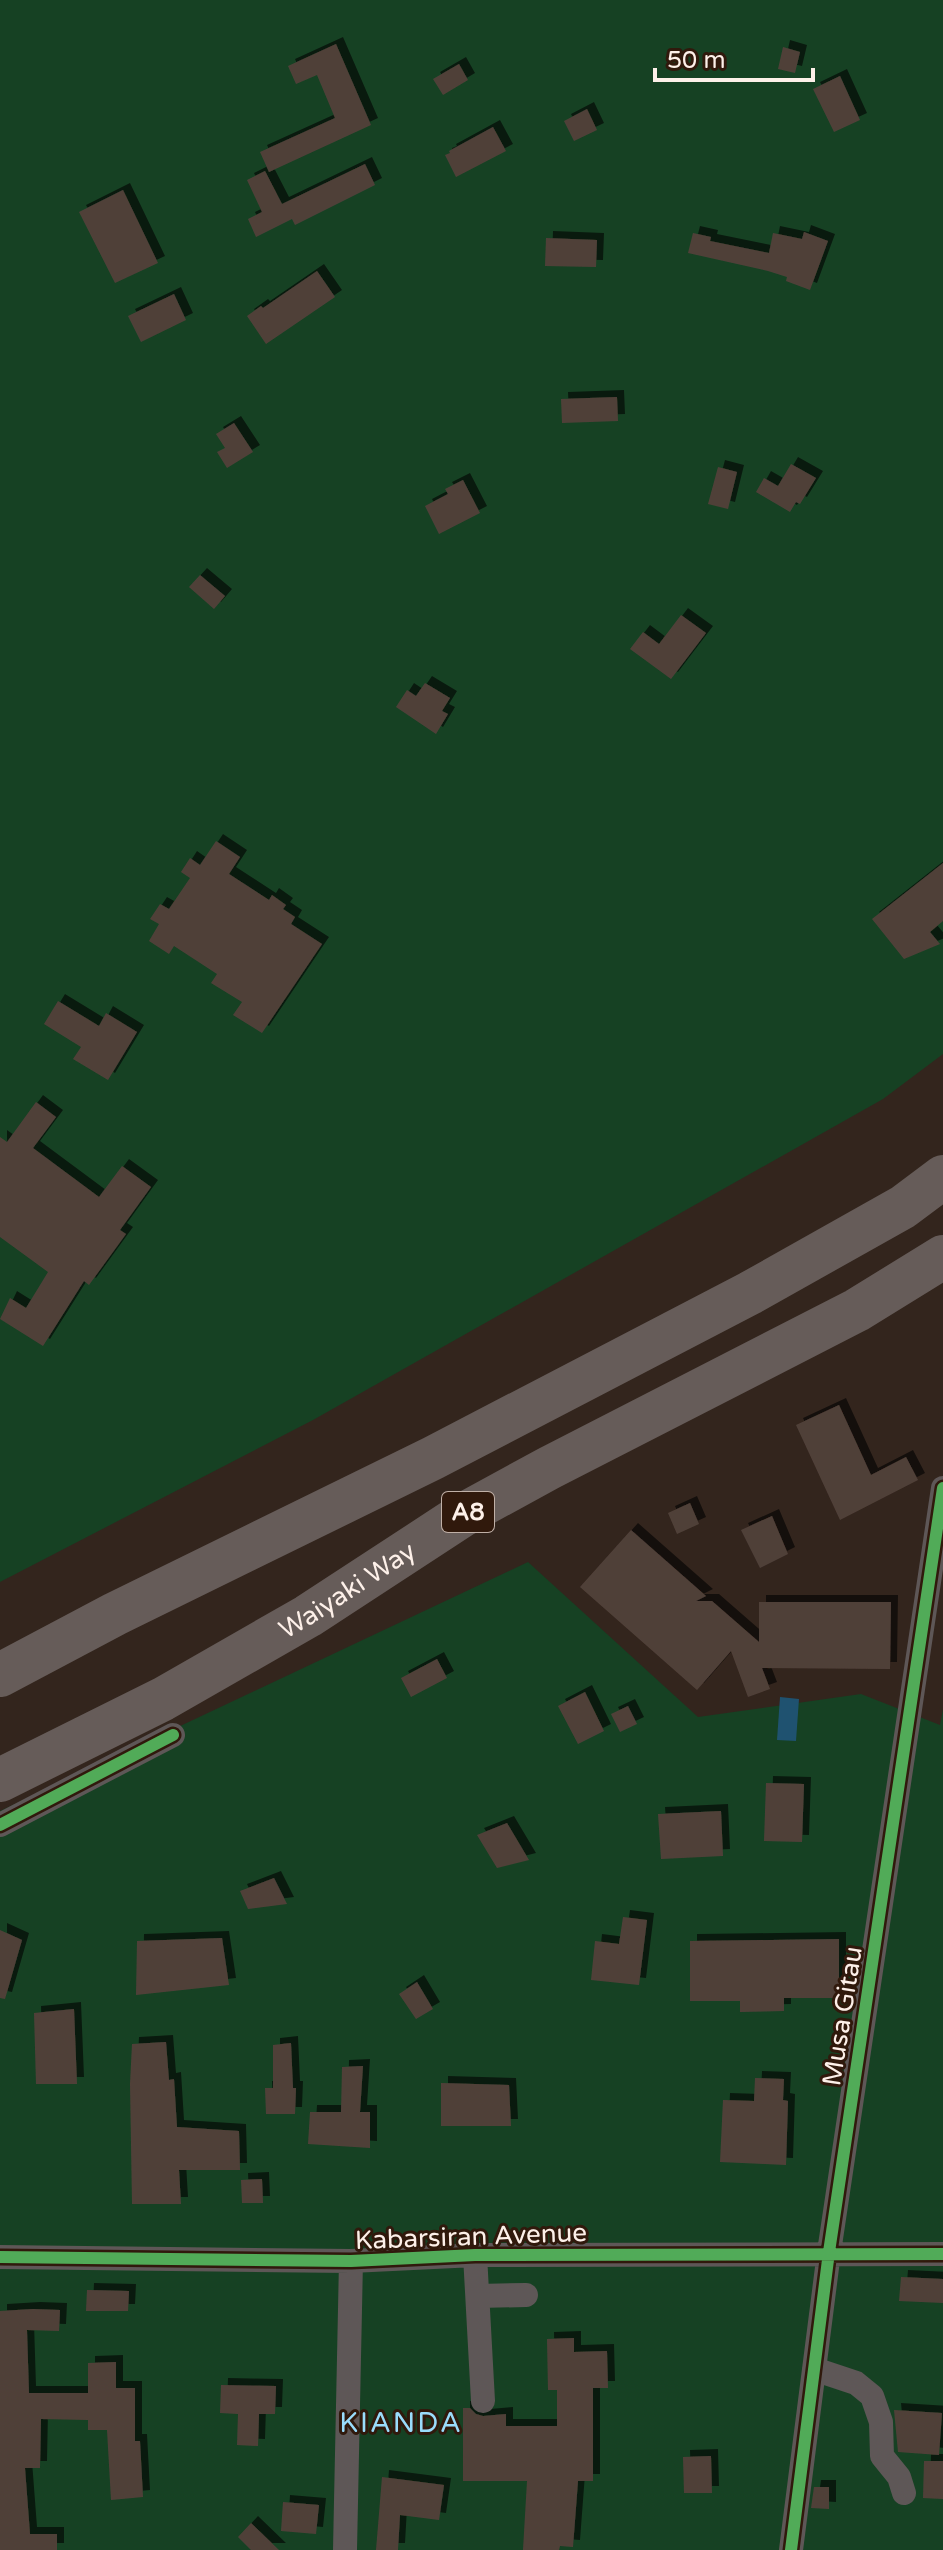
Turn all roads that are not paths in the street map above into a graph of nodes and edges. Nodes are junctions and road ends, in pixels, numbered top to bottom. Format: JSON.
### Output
{"nodes":[{"id":1,"x":943,"y":1177,"type":"edge"},
{"id":2,"x":943,"y":1257,"type":"edge"},
{"id":3,"x":943,"y":1488,"type":"edge"},
{"id":4,"x":0,"y":1675,"type":"edge"},
{"id":5,"x":173,"y":1735,"type":"dead end"},
{"id":6,"x":0,"y":1780,"type":"edge"},
{"id":7,"x":0,"y":1825,"type":"edge"},
{"id":8,"x":829,"y":2252,"type":"junction"},
{"id":9,"x":943,"y":2254,"type":"edge"},
{"id":10,"x":475,"y":2255,"type":"junction"},
{"id":11,"x":0,"y":2257,"type":"edge"},
{"id":12,"x":351,"y":2261,"type":"junction"},
{"id":13,"x":526,"y":2295,"type":"dead end"},
{"id":14,"x":478,"y":2296,"type":"junction"},
{"id":15,"x":814,"y":2369,"type":"junction"},
{"id":16,"x":483,"y":2401,"type":"dead end"},
{"id":17,"x":904,"y":2493,"type":"dead end"},
{"id":18,"x":345,"y":2550,"type":"edge"},
{"id":19,"x":791,"y":2550,"type":"edge"}],
"edges":[{"from":1,"to":4,"type":"highway","number":"A8"},
{"from":2,"to":6,"type":"highway","name":"Waiyaki Way","number":"A8"},
{"from":3,"to":8,"type":"street","name":"Musa Gitau"},
{"from":5,"to":7,"type":"street"},
{"from":8,"to":9,"type":"street","name":"Kabarsiran Avenue"},
{"from":8,"to":10,"type":"street","name":"Kabarsiran Avenue"},
{"from":8,"to":15,"type":"street","name":"Musa Gitau"},
{"from":10,"to":12,"type":"street","name":"Kabarsiran Avenue"},
{"from":10,"to":14,"type":"street"},
{"from":11,"to":12,"type":"street","name":"Kabarsiran Avenue"},
{"from":12,"to":18,"type":"street"},
{"from":13,"to":14,"type":"street"},
{"from":14,"to":16,"type":"street"},
{"from":15,"to":17,"type":"street"},
{"from":15,"to":19,"type":"street","name":"Musa Gitau"}]}
